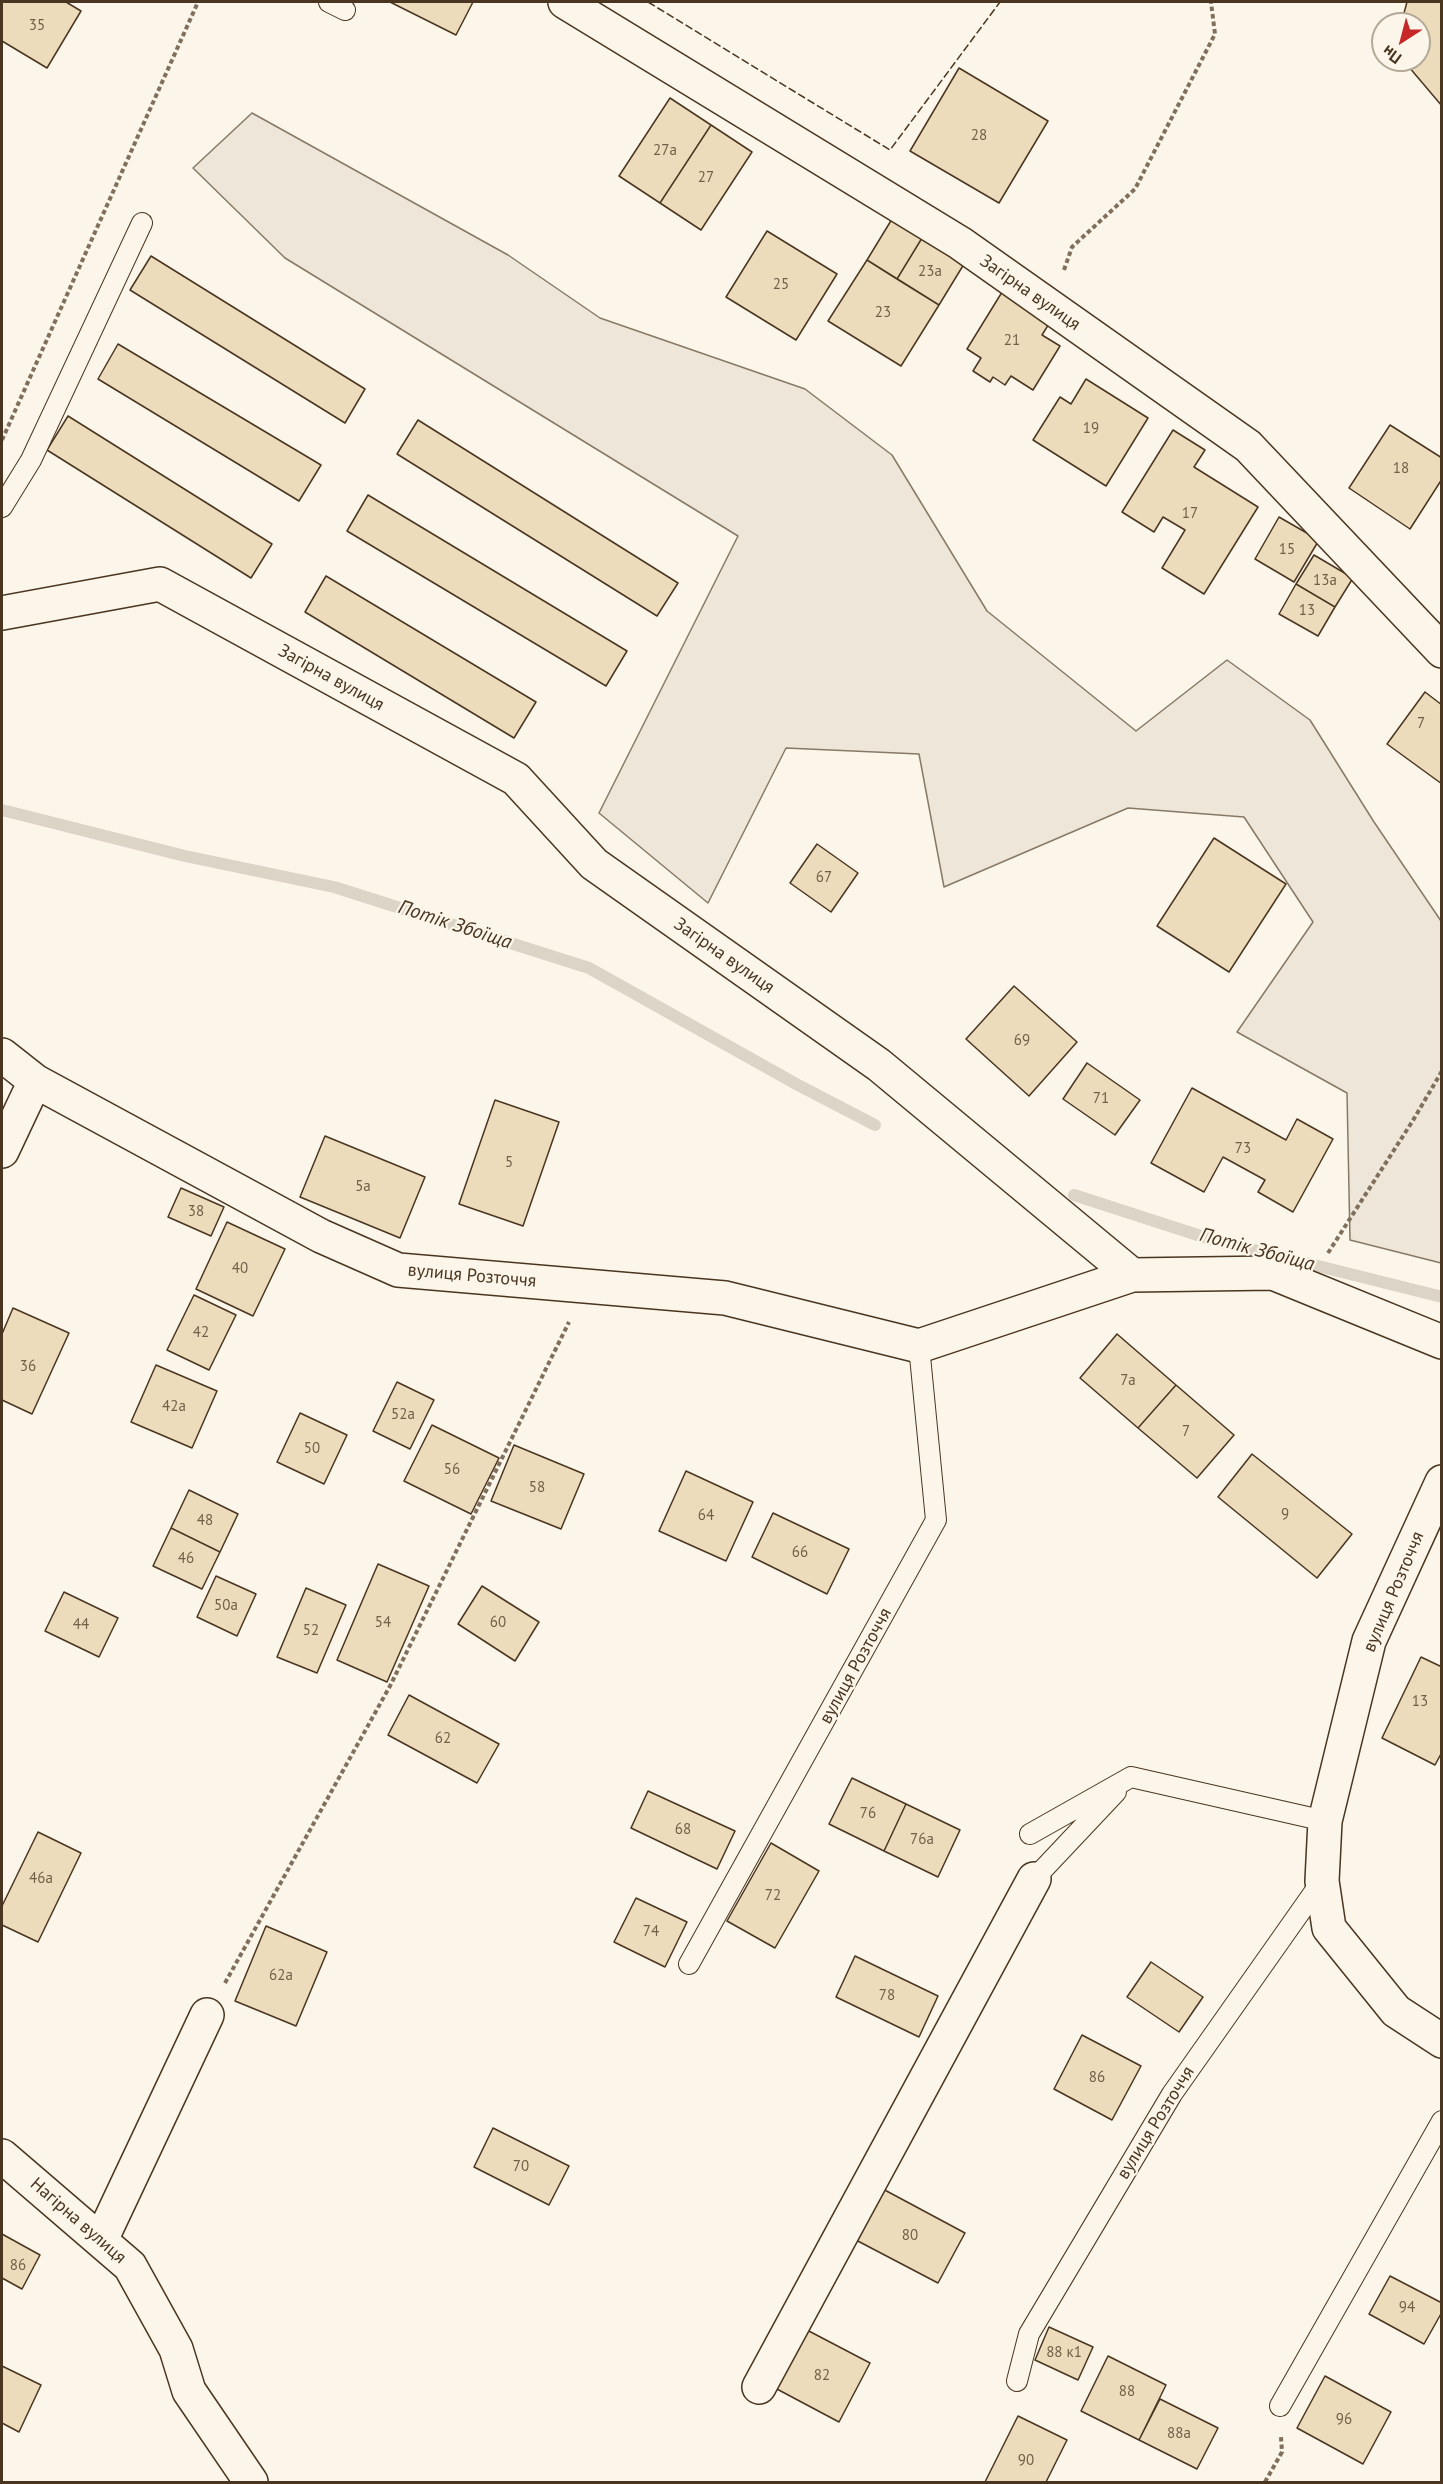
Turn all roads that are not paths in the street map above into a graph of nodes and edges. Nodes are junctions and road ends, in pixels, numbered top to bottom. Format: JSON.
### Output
{"nodes":[{"id":1,"x":565,"y":2,"type":"edge"},
{"id":2,"x":142,"y":223,"type":"dead end"},
{"id":3,"x":2,"y":507,"type":"edge"},
{"id":4,"x":2,"y":613,"type":"edge"},
{"id":5,"x":1442,"y":651,"type":"edge"},
{"id":6,"x":2,"y":1055,"type":"edge"},
{"id":7,"x":34,"y":1082,"type":"junction"},
{"id":8,"x":2,"y":1150,"type":"edge"},
{"id":9,"x":1131,"y":1275,"type":"junction"},
{"id":10,"x":1442,"y":1342,"type":"edge"},
{"id":11,"x":920,"y":1346,"type":"junction"},
{"id":12,"x":1442,"y":1482,"type":"edge"},
{"id":13,"x":1131,"y":1777,"type":"junction"},
{"id":14,"x":1325,"y":1821,"type":"junction"},
{"id":15,"x":1030,"y":1834,"type":"dead end"},
{"id":16,"x":1034,"y":1879,"type":"joint"},
{"id":17,"x":1323,"y":1881,"type":"junction"},
{"id":18,"x":689,"y":1964,"type":"dead end"},
{"id":19,"x":207,"y":2015,"type":"road end"},
{"id":20,"x":1442,"y":2041,"type":"edge"},
{"id":21,"x":1442,"y":2121,"type":"edge"},
{"id":22,"x":2,"y":2156,"type":"edge"},
{"id":23,"x":101,"y":2240,"type":"junction"},
{"id":24,"x":1017,"y":2381,"type":"dead end"},
{"id":25,"x":759,"y":2387,"type":"dead end"},
{"id":26,"x":1280,"y":2406,"type":"road end"},
{"id":27,"x":251,"y":2482,"type":"edge"}],
"edges":[{"from":1,"to":5,"type":"street","name":"Загірна вулиця"},
{"from":2,"to":3,"type":"lane"},
{"from":4,"to":9,"type":"street","name":"Загірна вулиця"},
{"from":6,"to":7,"type":"street","name":"вулиця Розточчя"},
{"from":7,"to":8,"type":"street"},
{"from":7,"to":11,"type":"street","name":"вулиця Розточчя"},
{"from":9,"to":10,"type":"street"},
{"from":9,"to":11,"type":"street"},
{"from":11,"to":18,"type":"lane","name":"вулиця Розточчя"},
{"from":12,"to":14,"type":"street","name":"вулиця Розточчя"},
{"from":13,"to":14,"type":"lane"},
{"from":13,"to":15,"type":"lane"},
{"from":13,"to":16,"type":"lane"},
{"from":14,"to":17,"type":"street","name":"вулиця Розточчя"},
{"from":16,"to":25,"type":"street"},
{"from":17,"to":20,"type":"street","name":"вулиця Розточчя"},
{"from":17,"to":24,"type":"lane","name":"вулиця Розточчя"},
{"from":19,"to":23,"type":"street"},
{"from":21,"to":26,"type":"lane"},
{"from":22,"to":23,"type":"street","name":"Нагірна вулиця"},
{"from":23,"to":27,"type":"street","name":"Нагірна вулиця"}]}
